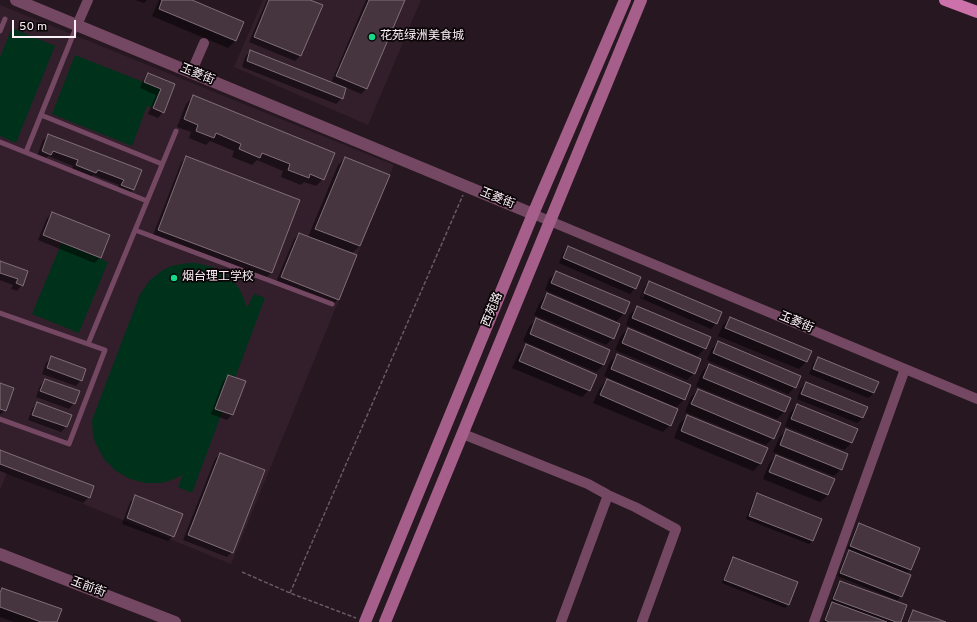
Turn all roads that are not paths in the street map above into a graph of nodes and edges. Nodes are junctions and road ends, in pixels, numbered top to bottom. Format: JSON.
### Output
{"nodes":[{"id":1,"x":16,"y":0,"type":"edge"},
{"id":2,"x":88,"y":0,"type":"edge"},
{"id":3,"x":625,"y":0,"type":"edge"},
{"id":4,"x":641,"y":0,"type":"edge"},
{"id":5,"x":945,"y":0,"type":"edge"},
{"id":6,"x":977,"y":12,"type":"edge"},
{"id":7,"x":5,"y":19,"type":"dead end"},
{"id":8,"x":78,"y":26,"type":"junction"},
{"id":9,"x":0,"y":31,"type":"edge"},
{"id":10,"x":204,"y":43,"type":"dead end"},
{"id":11,"x":192,"y":73,"type":"junction"},
{"id":12,"x":41,"y":115,"type":"junction"},
{"id":13,"x":176,"y":131,"type":"dead end"},
{"id":14,"x":0,"y":142,"type":"edge"},
{"id":15,"x":26,"y":152,"type":"junction"},
{"id":16,"x":162,"y":164,"type":"junction"},
{"id":17,"x":147,"y":201,"type":"junction"},
{"id":18,"x":533,"y":214,"type":"junction"},
{"id":19,"x":551,"y":221,"type":"junction"},
{"id":20,"x":135,"y":230,"type":"junction"},
{"id":21,"x":332,"y":304,"type":"dead end"},
{"id":22,"x":0,"y":313,"type":"edge"},
{"id":23,"x":88,"y":344,"type":"junction"},
{"id":24,"x":905,"y":369,"type":"junction"},
{"id":25,"x":977,"y":399,"type":"edge"},
{"id":26,"x":0,"y":419,"type":"edge"},
{"id":27,"x":463,"y":434,"type":"junction"},
{"id":28,"x":608,"y":495,"type":"junction"},
{"id":29,"x":0,"y":554,"type":"edge"},
{"id":30,"x":361,"y":621,"type":"edge"},
{"id":31,"x":175,"y":622,"type":"edge"},
{"id":32,"x":385,"y":622,"type":"edge"},
{"id":33,"x":561,"y":622,"type":"edge"},
{"id":34,"x":642,"y":622,"type":"edge"},
{"id":35,"x":814,"y":622,"type":"edge"}],
"edges":[{"from":1,"to":8,"type":"street","name":"玉菱街"},
{"from":2,"to":8,"type":"street"},
{"from":3,"to":18,"type":"main road","name":"西苑路"},
{"from":4,"to":19,"type":"main road","name":"西苑路"},
{"from":5,"to":6,"type":"main road"},
{"from":7,"to":9,"type":"lane"},
{"from":8,"to":11,"type":"street","name":"玉菱街"},
{"from":8,"to":12,"type":"lane"},
{"from":10,"to":11,"type":"street"},
{"from":11,"to":18,"type":"street","name":"玉菱街"},
{"from":12,"to":15,"type":"lane"},
{"from":12,"to":16,"type":"lane"},
{"from":13,"to":16,"type":"lane"},
{"from":14,"to":15,"type":"lane"},
{"from":15,"to":17,"type":"lane"},
{"from":16,"to":17,"type":"lane"},
{"from":17,"to":20,"type":"lane"},
{"from":18,"to":19,"type":"street","name":"玉菱街"},
{"from":18,"to":30,"type":"main road","name":"西苑路"},
{"from":19,"to":24,"type":"street","name":"玉菱街"},
{"from":19,"to":27,"type":"main road","name":"西苑路"},
{"from":20,"to":21,"type":"lane"},
{"from":20,"to":23,"type":"lane"},
{"from":22,"to":23,"type":"lane"},
{"from":23,"to":26,"type":"lane"},
{"from":24,"to":25,"type":"street","name":"玉菱街"},
{"from":24,"to":35,"type":"street"},
{"from":27,"to":28,"type":"street"},
{"from":27,"to":32,"type":"main road","name":"西苑路"},
{"from":28,"to":33,"type":"street"},
{"from":28,"to":34,"type":"street"},
{"from":29,"to":31,"type":"street","name":"玉前街"}]}
